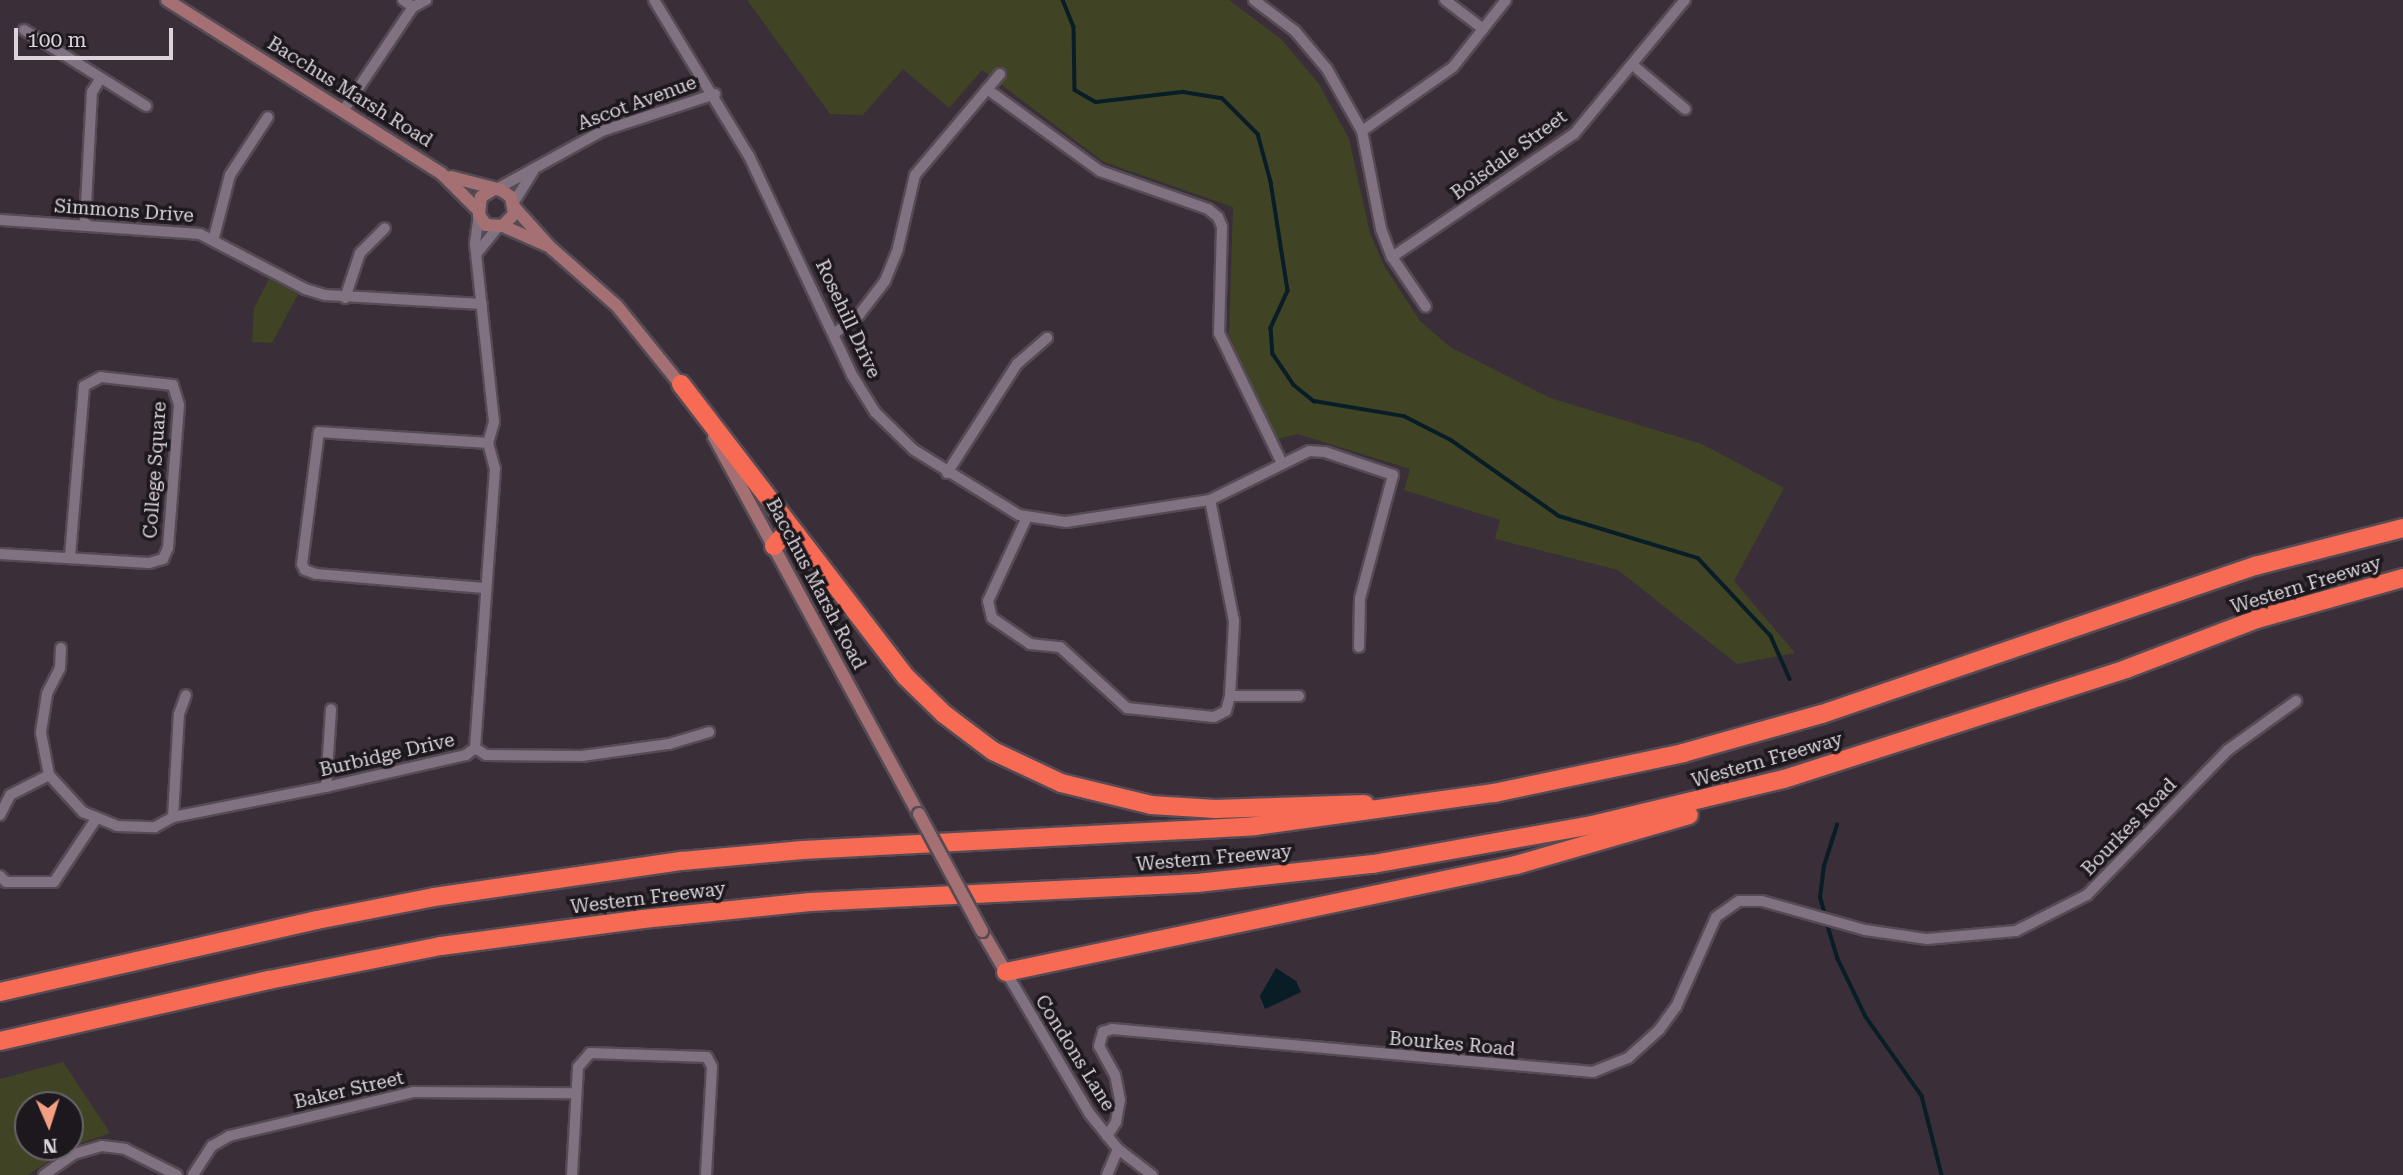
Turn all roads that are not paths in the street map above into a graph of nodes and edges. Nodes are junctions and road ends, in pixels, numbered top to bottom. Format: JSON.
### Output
{"nodes":[{"id":1,"x":167,"y":0,"type":"edge"},
{"id":2,"x":403,"y":0,"type":"edge"},
{"id":3,"x":426,"y":0,"type":"edge"},
{"id":4,"x":654,"y":0,"type":"edge"},
{"id":5,"x":1254,"y":0,"type":"edge"},
{"id":6,"x":1445,"y":0,"type":"edge"},
{"id":7,"x":1506,"y":0,"type":"edge"},
{"id":8,"x":1685,"y":0,"type":"edge"},
{"id":9,"x":413,"y":7,"type":"junction"},
{"id":10,"x":1483,"y":29,"type":"junction"},
{"id":11,"x":24,"y":30,"type":"dead end"},
{"id":12,"x":1634,"y":66,"type":"junction"},
{"id":13,"x":1000,"y":74,"type":"dead end"},
{"id":14,"x":100,"y":79,"type":"junction"},
{"id":15,"x":988,"y":89,"type":"junction"},
{"id":16,"x":715,"y":94,"type":"junction"},
{"id":17,"x":146,"y":106,"type":"dead end"},
{"id":18,"x":1685,"y":109,"type":"dead end"},
{"id":19,"x":344,"y":111,"type":"junction"},
{"id":20,"x":268,"y":117,"type":"dead end"},
{"id":21,"x":1362,"y":131,"type":"junction"},
{"id":22,"x":535,"y":168,"type":"junction"},
{"id":23,"x":441,"y":173,"type":"junction"},
{"id":24,"x":494,"y":190,"type":"junction"},
{"id":25,"x":515,"y":205,"type":"junction"},
{"id":26,"x":478,"y":213,"type":"junction"},
{"id":27,"x":0,"y":220,"type":"edge"},
{"id":28,"x":85,"y":224,"type":"junction"},
{"id":29,"x":501,"y":227,"type":"junction"},
{"id":30,"x":385,"y":228,"type":"dead end"},
{"id":31,"x":214,"y":237,"type":"junction"},
{"id":32,"x":550,"y":247,"type":"junction"},
{"id":33,"x":477,"y":254,"type":"junction"},
{"id":34,"x":1392,"y":257,"type":"junction"},
{"id":35,"x":345,"y":298,"type":"junction"},
{"id":36,"x":482,"y":304,"type":"junction"},
{"id":37,"x":1426,"y":307,"type":"dead end"},
{"id":38,"x":835,"y":333,"type":"junction"},
{"id":39,"x":1047,"y":338,"type":"dead end"},
{"id":40,"x":681,"y":384,"type":"junction"},
{"id":41,"x":488,"y":443,"type":"junction"},
{"id":42,"x":1281,"y":461,"type":"junction"},
{"id":43,"x":947,"y":473,"type":"junction"},
{"id":44,"x":1210,"y":500,"type":"junction"},
{"id":45,"x":1027,"y":517,"type":"junction"},
{"id":46,"x":2403,"y":528,"type":"edge"},
{"id":47,"x":797,"y":535,"type":"junction"},
{"id":48,"x":774,"y":546,"type":"junction"},
{"id":49,"x":0,"y":554,"type":"edge"},
{"id":50,"x":70,"y":556,"type":"junction"},
{"id":51,"x":2403,"y":578,"type":"edge"},
{"id":52,"x":484,"y":588,"type":"junction"},
{"id":53,"x":1359,"y":647,"type":"dead end"},
{"id":54,"x":61,"y":648,"type":"dead end"},
{"id":55,"x":186,"y":695,"type":"dead end"},
{"id":56,"x":1230,"y":696,"type":"junction"},
{"id":57,"x":1299,"y":696,"type":"dead end"},
{"id":58,"x":2296,"y":701,"type":"dead end"},
{"id":59,"x":331,"y":709,"type":"dead end"},
{"id":60,"x":709,"y":732,"type":"dead end"},
{"id":61,"x":475,"y":748,"type":"junction"},
{"id":62,"x":49,"y":775,"type":"junction"},
{"id":63,"x":1784,"y":779,"type":"junction"},
{"id":64,"x":326,"y":787,"type":"junction"},
{"id":65,"x":1493,"y":793,"type":"junction"},
{"id":66,"x":0,"y":815,"type":"edge"},
{"id":67,"x":173,"y":817,"type":"junction"},
{"id":68,"x":96,"y":819,"type":"junction"},
{"id":69,"x":0,"y":876,"type":"edge"},
{"id":70,"x":1006,"y":972,"type":"junction"},
{"id":71,"x":0,"y":992,"type":"edge"},
{"id":72,"x":0,"y":1041,"type":"edge"},
{"id":73,"x":575,"y":1093,"type":"junction"},
{"id":74,"x":1107,"y":1136,"type":"junction"},
{"id":75,"x":1118,"y":1149,"type":"junction"},
{"id":76,"x":44,"y":1175,"type":"edge"},
{"id":77,"x":177,"y":1175,"type":"edge"},
{"id":78,"x":193,"y":1175,"type":"edge"},
{"id":79,"x":572,"y":1175,"type":"edge"},
{"id":80,"x":706,"y":1175,"type":"edge"},
{"id":81,"x":1107,"y":1175,"type":"edge"},
{"id":82,"x":1152,"y":1175,"type":"edge"}],
"edges":[{"from":1,"to":19,"type":"main road","name":"Bacchus Marsh Road"},
{"from":2,"to":9,"type":"street"},
{"from":3,"to":9,"type":"street"},
{"from":4,"to":16,"type":"street","name":"Rosehill Drive"},
{"from":5,"to":21,"type":"street"},
{"from":6,"to":10,"type":"street"},
{"from":7,"to":10,"type":"street"},
{"from":8,"to":12,"type":"street","name":"Boisdale Street"},
{"from":9,"to":19,"type":"street"},
{"from":10,"to":21,"type":"street"},
{"from":11,"to":14,"type":"street"},
{"from":12,"to":18,"type":"street"},
{"from":12,"to":34,"type":"street","name":"Boisdale Street"},
{"from":13,"to":15,"type":"street"},
{"from":14,"to":17,"type":"street"},
{"from":14,"to":28,"type":"street"},
{"from":15,"to":38,"type":"street"},
{"from":15,"to":42,"type":"street"},
{"from":16,"to":22,"type":"street","name":"Ascot Avenue"},
{"from":16,"to":38,"type":"street","name":"Rosehill Drive"},
{"from":19,"to":23,"type":"main road","name":"Bacchus Marsh Road"},
{"from":20,"to":31,"type":"street"},
{"from":21,"to":34,"type":"street"},
{"from":22,"to":24,"type":"street","name":"Ascot Avenue"},
{"from":22,"to":25,"type":"street"},
{"from":23,"to":24,"type":"main road","name":"Bacchus Marsh Road"},
{"from":23,"to":26,"type":"main road","name":"Bacchus Marsh Road"},
{"from":24,"to":25,"type":"main road"},
{"from":24,"to":26,"type":"main road"},
{"from":25,"to":29,"type":"main road"},
{"from":25,"to":32,"type":"main road","name":"Bacchus Marsh Road"},
{"from":26,"to":29,"type":"main road"},
{"from":26,"to":33,"type":"street","name":"Burbidge Drive"},
{"from":27,"to":28,"type":"street","name":"Simmons Drive"},
{"from":28,"to":31,"type":"street","name":"Simmons Drive"},
{"from":29,"to":32,"type":"main road","name":"Bacchus Marsh Road"},
{"from":29,"to":33,"type":"street"},
{"from":30,"to":35,"type":"street"},
{"from":31,"to":35,"type":"street","name":"Simmons Drive"},
{"from":32,"to":40,"type":"main road","name":"Bacchus Marsh Road"},
{"from":33,"to":36,"type":"street","name":"Burbidge Drive"},
{"from":34,"to":37,"type":"street"},
{"from":35,"to":36,"type":"street","name":"Simmons Drive"},
{"from":36,"to":41,"type":"street","name":"Burbidge Drive"},
{"from":38,"to":43,"type":"street","name":"Rosehill Drive"},
{"from":39,"to":43,"type":"street"},
{"from":40,"to":47,"type":"highway"},
{"from":40,"to":48,"type":"main road","name":"Bacchus Marsh Road"},
{"from":41,"to":52,"type":"street","name":"Burbidge Drive"},
{"from":41,"to":52,"type":"street"},
{"from":42,"to":44,"type":"street","name":"Rosehill Drive"},
{"from":42,"to":53,"type":"street","name":"Rosehill Drive"},
{"from":43,"to":45,"type":"street","name":"Rosehill Drive"},
{"from":44,"to":45,"type":"street","name":"Rosehill Drive"},
{"from":44,"to":56,"type":"street"},
{"from":45,"to":56,"type":"street"},
{"from":46,"to":65,"type":"highway","name":"Western Freeway"},
{"from":47,"to":48,"type":"highway"},
{"from":47,"to":65,"type":"highway"},
{"from":48,"to":70,"type":"main road","name":"Bacchus Marsh Road","bridge":true},
{"from":49,"to":50,"type":"street"},
{"from":50,"to":50,"type":"street","name":"College Square"},
{"from":51,"to":63,"type":"highway","name":"Western Freeway"},
{"from":52,"to":61,"type":"street","name":"Burbidge Drive"},
{"from":54,"to":62,"type":"street"},
{"from":55,"to":67,"type":"street"},
{"from":56,"to":57,"type":"street"},
{"from":58,"to":74,"type":"street","name":"Bourkes Road"},
{"from":59,"to":64,"type":"street"},
{"from":60,"to":61,"type":"street"},
{"from":61,"to":64,"type":"street","name":"Burbidge Drive"},
{"from":62,"to":66,"type":"street"},
{"from":62,"to":68,"type":"street","name":"Burbidge Drive"},
{"from":63,"to":70,"type":"highway"},
{"from":63,"to":72,"type":"highway","name":"Western Freeway"},
{"from":64,"to":67,"type":"street","name":"Burbidge Drive"},
{"from":65,"to":71,"type":"highway","name":"Western Freeway"},
{"from":67,"to":68,"type":"street","name":"Burbidge Drive"},
{"from":68,"to":69,"type":"street"},
{"from":70,"to":74,"type":"street","name":"Condons Lane"},
{"from":73,"to":78,"type":"street","name":"Baker Street"},
{"from":73,"to":79,"type":"street"},
{"from":73,"to":80,"type":"street"},
{"from":74,"to":75,"type":"street","name":"Condons Lane"},
{"from":75,"to":81,"type":"street"},
{"from":75,"to":82,"type":"street","name":"Condons Lane"},
{"from":76,"to":77,"type":"street"}]}
